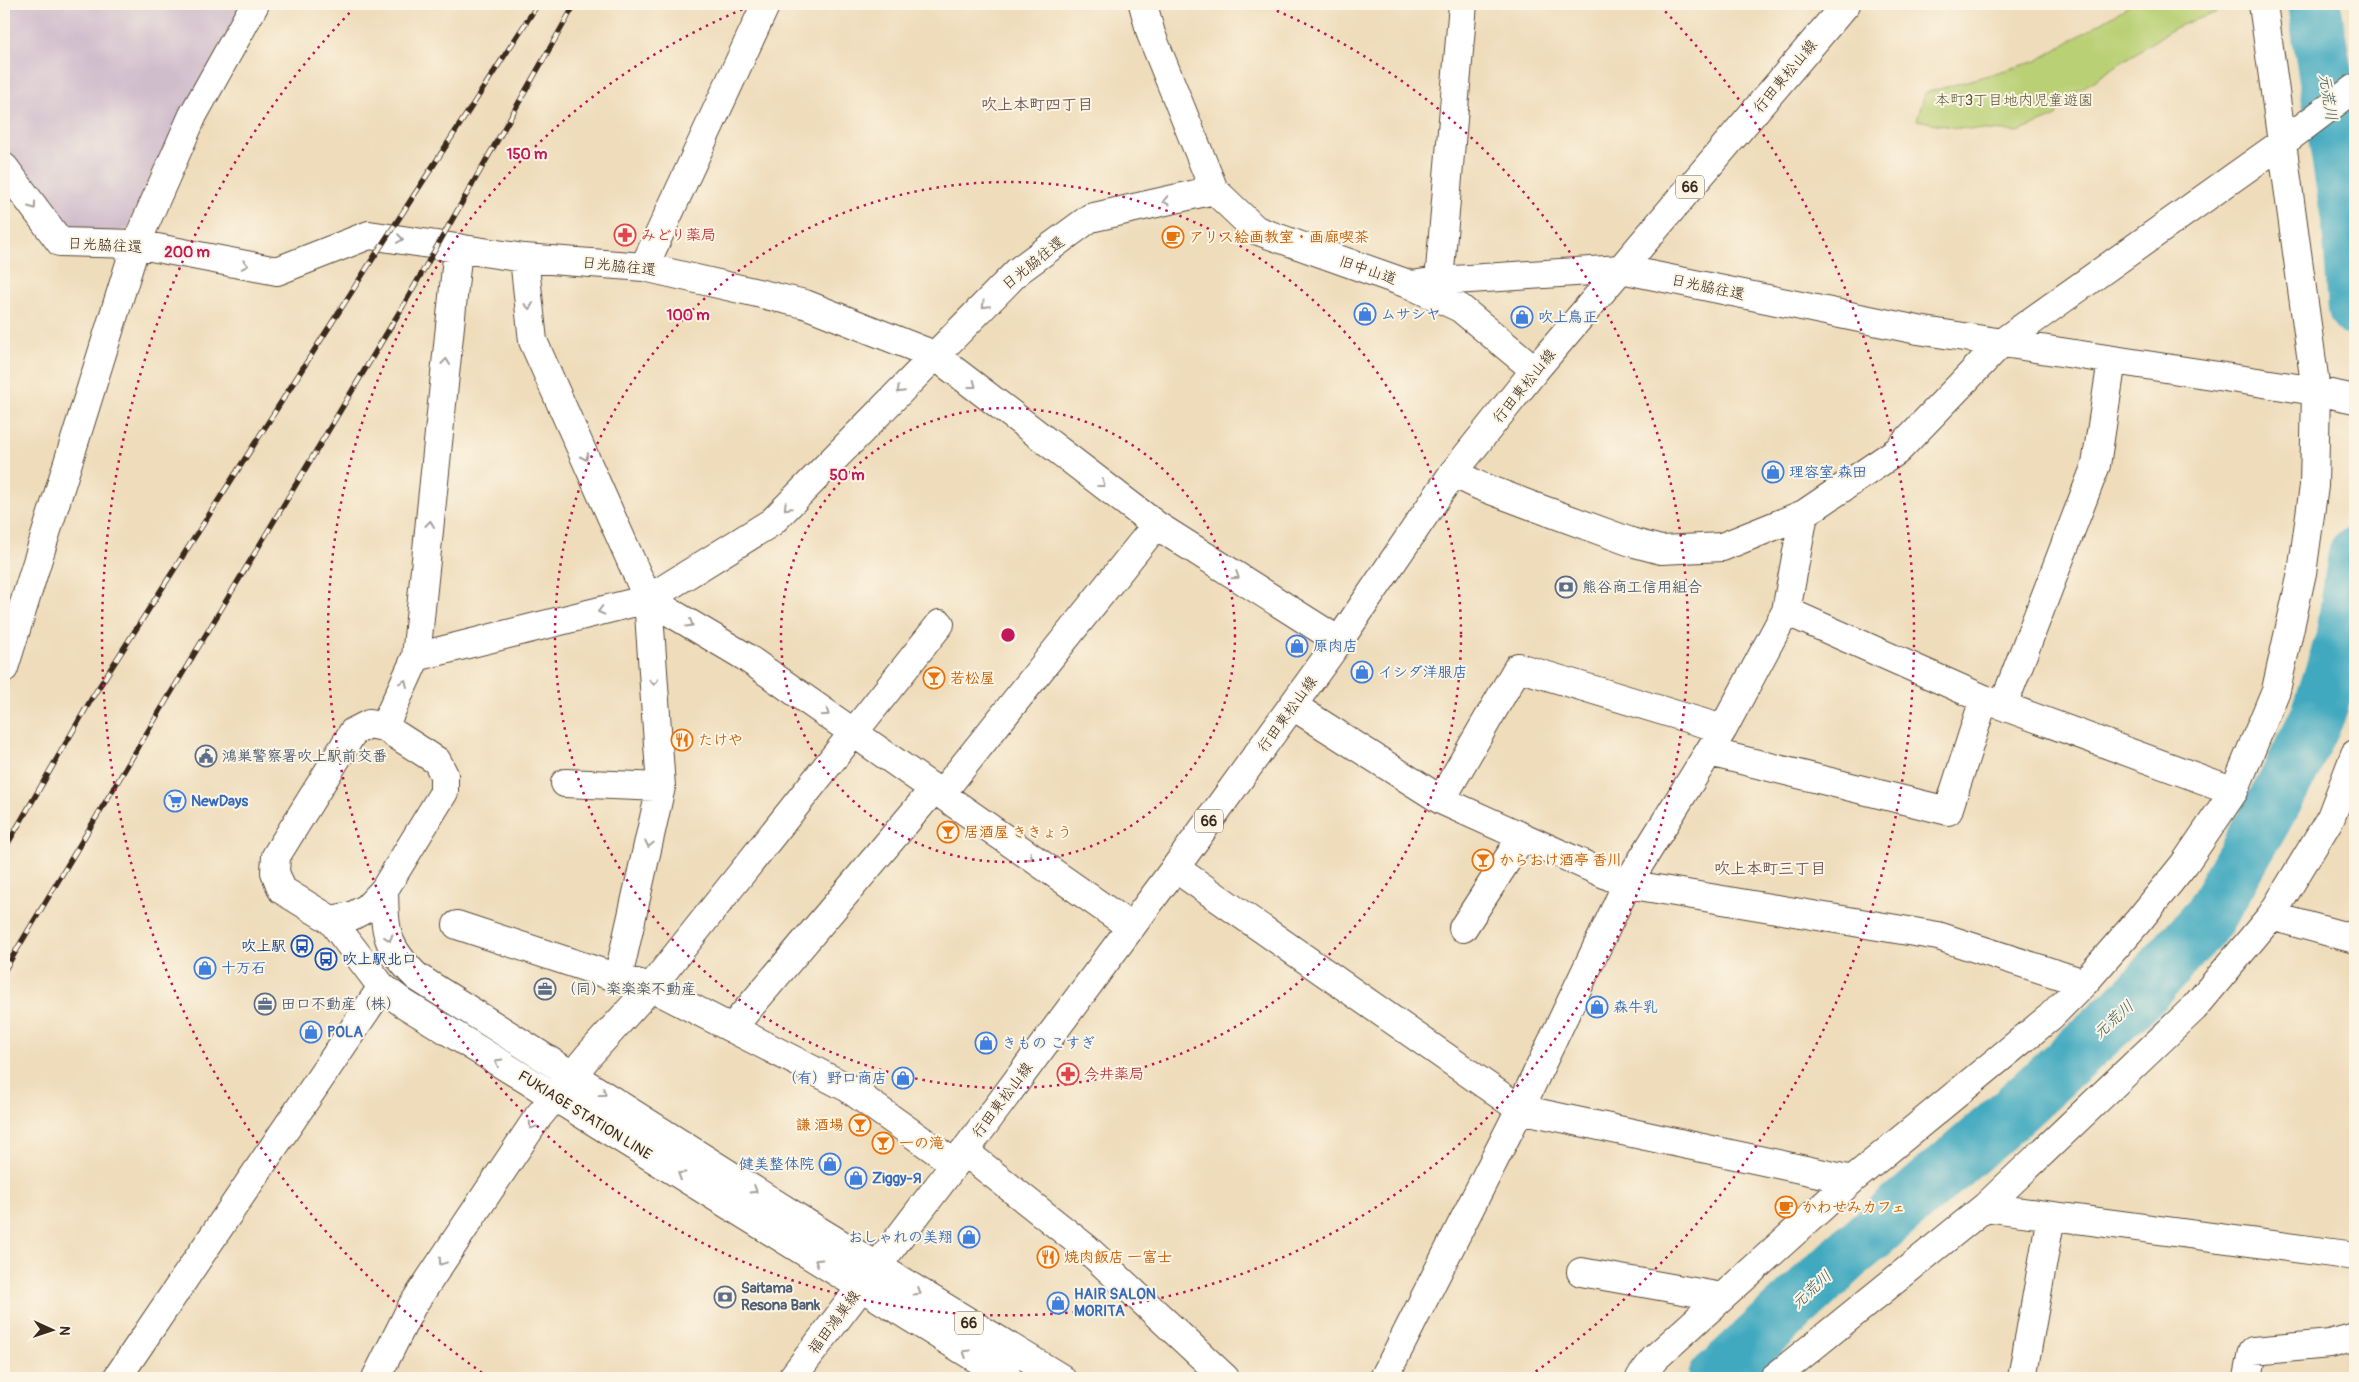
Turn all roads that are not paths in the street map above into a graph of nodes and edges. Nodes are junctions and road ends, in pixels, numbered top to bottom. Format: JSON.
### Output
{"nodes":[{"id":1,"x":255,"y":4,"type":"edge"},
{"id":2,"x":766,"y":4,"type":"edge"},
{"id":3,"x":1143,"y":4,"type":"edge"},
{"id":4,"x":1463,"y":4,"type":"edge"},
{"id":5,"x":1846,"y":4,"type":"edge"},
{"id":6,"x":2263,"y":4,"type":"edge"},
{"id":7,"x":2355,"y":88,"type":"edge"},
{"id":8,"x":2288,"y":139,"type":"junction"},
{"id":9,"x":4,"y":167,"type":"edge"},
{"id":10,"x":1214,"y":190,"type":"junction"},
{"id":11,"x":136,"y":244,"type":"junction"},
{"id":12,"x":458,"y":248,"type":"junction"},
{"id":13,"x":524,"y":258,"type":"junction"},
{"id":14,"x":644,"y":266,"type":"junction"},
{"id":15,"x":1621,"y":269,"type":"junction"},
{"id":16,"x":1439,"y":281,"type":"junction"},
{"id":17,"x":1411,"y":285,"type":"junction"},
{"id":18,"x":2001,"y":343,"type":"junction"},
{"id":19,"x":934,"y":355,"type":"junction"},
{"id":20,"x":2112,"y":360,"type":"junction"},
{"id":21,"x":1535,"y":370,"type":"junction"},
{"id":22,"x":2335,"y":396,"type":"edge"},
{"id":23,"x":1453,"y":473,"type":"junction"},
{"id":24,"x":1804,"y":514,"type":"junction"},
{"id":25,"x":1156,"y":525,"type":"junction"},
{"id":26,"x":648,"y":599,"type":"junction"},
{"id":27,"x":1786,"y":611,"type":"junction"},
{"id":28,"x":940,"y":624,"type":"dead end"},
{"id":29,"x":1339,"y":641,"type":"junction"},
{"id":30,"x":416,"y":657,"type":"junction"},
{"id":31,"x":4,"y":668,"type":"edge"},
{"id":32,"x":1994,"y":703,"type":"junction"},
{"id":33,"x":1293,"y":706,"type":"junction"},
{"id":34,"x":384,"y":727,"type":"junction"},
{"id":35,"x":1723,"y":729,"type":"junction"},
{"id":36,"x":854,"y":733,"type":"junction"},
{"id":37,"x":1709,"y":752,"type":"junction"},
{"id":38,"x":2355,"y":754,"type":"edge"},
{"id":39,"x":565,"y":783,"type":"dead end"},
{"id":40,"x":661,"y":787,"type":"junction"},
{"id":41,"x":938,"y":791,"type":"junction"},
{"id":42,"x":2234,"y":791,"type":"junction"},
{"id":43,"x":2347,"y":799,"type":"edge"},
{"id":44,"x":1441,"y":800,"type":"junction"},
{"id":45,"x":1522,"y":837,"type":"junction"},
{"id":46,"x":1176,"y":868,"type":"junction"},
{"id":47,"x":1627,"y":884,"type":"junction"},
{"id":48,"x":384,"y":890,"type":"junction"},
{"id":49,"x":2271,"y":916,"type":"junction"},
{"id":50,"x":331,"y":920,"type":"junction"},
{"id":51,"x":457,"y":925,"type":"dead end"},
{"id":52,"x":1130,"y":927,"type":"junction"},
{"id":53,"x":1463,"y":928,"type":"dead end"},
{"id":54,"x":2355,"y":939,"type":"edge"},
{"id":55,"x":618,"y":978,"type":"junction"},
{"id":56,"x":2084,"y":983,"type":"junction"},
{"id":57,"x":382,"y":987,"type":"junction"},
{"id":58,"x":651,"y":987,"type":"junction"},
{"id":59,"x":732,"y":1028,"type":"junction"},
{"id":60,"x":573,"y":1075,"type":"junction"},
{"id":61,"x":555,"y":1096,"type":"junction"},
{"id":62,"x":1520,"y":1109,"type":"junction"},
{"id":63,"x":960,"y":1158,"type":"junction"},
{"id":64,"x":1852,"y":1180,"type":"junction"},
{"id":65,"x":1985,"y":1207,"type":"junction"},
{"id":66,"x":2051,"y":1216,"type":"junction"},
{"id":67,"x":2355,"y":1256,"type":"edge"},
{"id":68,"x":1581,"y":1272,"type":"dead end"},
{"id":69,"x":868,"y":1276,"type":"junction"},
{"id":70,"x":1722,"y":1297,"type":"junction"},
{"id":71,"x":2355,"y":1337,"type":"edge"},
{"id":72,"x":117,"y":1378,"type":"edge"},
{"id":73,"x":376,"y":1378,"type":"edge"},
{"id":74,"x":792,"y":1378,"type":"edge"},
{"id":75,"x":1008,"y":1378,"type":"edge"},
{"id":76,"x":1061,"y":1378,"type":"edge"},
{"id":77,"x":1225,"y":1378,"type":"edge"},
{"id":78,"x":1384,"y":1378,"type":"edge"},
{"id":79,"x":1640,"y":1378,"type":"edge"},
{"id":80,"x":1774,"y":1378,"type":"edge"},
{"id":81,"x":2022,"y":1378,"type":"edge"},
{"id":82,"x":2248,"y":1378,"type":"edge"}],
"edges":[{"from":1,"to":11,"type":"street"},
{"from":2,"to":14,"type":"street"},
{"from":3,"to":10,"type":"street","name":"旧中山道"},
{"from":4,"to":16,"type":"street"},
{"from":5,"to":15,"type":"street","name":"行田東松山線","number":"66"},
{"from":6,"to":8,"type":"street"},
{"from":7,"to":8,"type":"street"},
{"from":8,"to":18,"type":"street"},
{"from":8,"to":22,"type":"street"},
{"from":9,"to":11,"type":"street","name":"日光脇往還","one_way":true},
{"from":10,"to":17,"type":"street","name":"旧中山道"},
{"from":10,"to":19,"type":"street","name":"日光脇往還","one_way":true},
{"from":11,"to":12,"type":"street","name":"日光脇往還","one_way":true},
{"from":11,"to":31,"type":"street"},
{"from":12,"to":13,"type":"street","name":"日光脇往還"},
{"from":30,"to":12,"type":"street","one_way":true},
{"from":13,"to":14,"type":"street","name":"日光脇往還"},
{"from":13,"to":26,"type":"street","one_way":true},
{"from":14,"to":19,"type":"street","name":"日光脇往還"},
{"from":15,"to":16,"type":"street","name":"日光脇往還"},
{"from":15,"to":18,"type":"street","name":"日光脇往還"},
{"from":15,"to":21,"type":"street","name":"行田東松山線","number":"66"},
{"from":16,"to":17,"type":"street","name":"日光脇往還"},
{"from":17,"to":21,"type":"street","name":"旧中山道"},
{"from":18,"to":20,"type":"street","name":"日光脇往還"},
{"from":18,"to":24,"type":"street"},
{"from":19,"to":25,"type":"street","one_way":true},
{"from":19,"to":26,"type":"street","one_way":true},
{"from":20,"to":22,"type":"street","name":"日光脇往還"},
{"from":20,"to":32,"type":"street"},
{"from":21,"to":23,"type":"street","name":"行田東松山線","number":"66"},
{"from":22,"to":42,"type":"street"},
{"from":23,"to":24,"type":"street"},
{"from":23,"to":29,"type":"street","name":"行田東松山線","number":"66"},
{"from":24,"to":27,"type":"street"},
{"from":25,"to":29,"type":"street","one_way":true},
{"from":25,"to":41,"type":"street"},
{"from":26,"to":30,"type":"street","one_way":true},
{"from":26,"to":36,"type":"street","one_way":true},
{"from":26,"to":40,"type":"street","one_way":true},
{"from":27,"to":32,"type":"street"},
{"from":27,"to":35,"type":"street"},
{"from":28,"to":36,"type":"street"},
{"from":29,"to":33,"type":"street","name":"行田東松山線","number":"66"},
{"from":34,"to":30,"type":"street","one_way":true},
{"from":32,"to":37,"type":"street"},
{"from":32,"to":42,"type":"street"},
{"from":33,"to":44,"type":"street"},
{"from":33,"to":46,"type":"street","name":"行田東松山線","number":"66"},
{"from":34,"to":48,"type":"street"},
{"from":34,"to":50,"type":"street"},
{"from":35,"to":37,"type":"street"},
{"from":35,"to":44,"type":"street"},
{"from":36,"to":41,"type":"street"},
{"from":36,"to":58,"type":"street"},
{"from":37,"to":47,"type":"street"},
{"from":38,"to":43,"type":"street"},
{"from":39,"to":40,"type":"street"},
{"from":40,"to":55,"type":"street","one_way":true},
{"from":41,"to":52,"type":"street","one_way":true},
{"from":41,"to":59,"type":"street"},
{"from":42,"to":56,"type":"street"},
{"from":43,"to":49,"type":"street"},
{"from":44,"to":45,"type":"street"},
{"from":45,"to":47,"type":"street"},
{"from":45,"to":53,"type":"street"},
{"from":46,"to":52,"type":"street","name":"行田東松山線","number":"66"},
{"from":46,"to":62,"type":"street"},
{"from":47,"to":56,"type":"street"},
{"from":47,"to":62,"type":"street"},
{"from":48,"to":50,"type":"street"},
{"from":48,"to":60,"type":"street","name":"FUKIAGE STATION LINE","one_way":true},
{"from":49,"to":54,"type":"street"},
{"from":49,"to":65,"type":"street"},
{"from":50,"to":57,"type":"street","name":"FUKIAGE STATION LINE"},
{"from":51,"to":55,"type":"street"},
{"from":52,"to":63,"type":"street","name":"行田東松山線","number":"66"},
{"from":55,"to":58,"type":"street"},
{"from":56,"to":64,"type":"street"},
{"from":61,"to":57,"type":"street","name":"FUKIAGE STATION LINE","one_way":true},
{"from":57,"to":72,"type":"street"},
{"from":58,"to":59,"type":"street"},
{"from":58,"to":60,"type":"street"},
{"from":59,"to":63,"type":"street"},
{"from":60,"to":61,"type":"street"},
{"from":60,"to":69,"type":"street","name":"FUKIAGE STATION LINE","one_way":true},
{"from":69,"to":61,"type":"street","name":"FUKIAGE STATION LINE","one_way":true},
{"from":61,"to":73,"type":"street","one_way":true},
{"from":62,"to":64,"type":"street"},
{"from":62,"to":78,"type":"street"},
{"from":63,"to":69,"type":"street","name":"行田東松山線","number":"66"},
{"from":63,"to":77,"type":"street"},
{"from":64,"to":70,"type":"street"},
{"from":65,"to":66,"type":"street"},
{"from":65,"to":80,"type":"street"},
{"from":66,"to":67,"type":"street"},
{"from":66,"to":81,"type":"street"},
{"from":68,"to":70,"type":"street"},
{"from":69,"to":74,"type":"street","name":"福田鴻巣線"},
{"from":75,"to":69,"type":"street","number":"66","one_way":true},
{"from":69,"to":76,"type":"street","number":"66","one_way":true},
{"from":70,"to":79,"type":"street"},
{"from":71,"to":82,"type":"street"}]}
